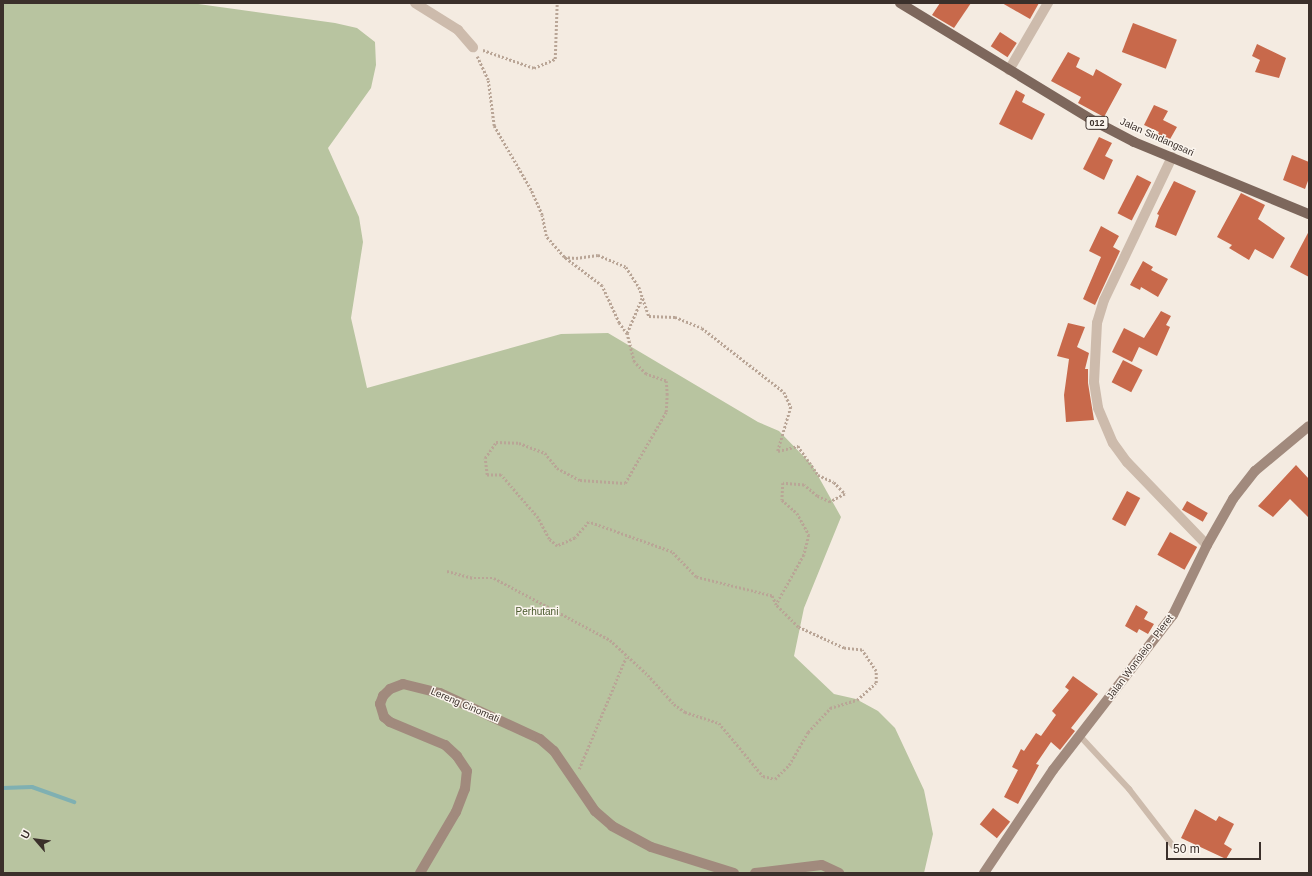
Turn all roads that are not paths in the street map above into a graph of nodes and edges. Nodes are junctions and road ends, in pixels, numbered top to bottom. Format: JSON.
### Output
{"nodes":[{"id":1,"x":415,"y":3,"type":"edge"},
{"id":2,"x":900,"y":3,"type":"edge"},
{"id":3,"x":1048,"y":3,"type":"edge"},
{"id":4,"x":473,"y":47,"type":"road end"},
{"id":5,"x":1009,"y":70,"type":"junction"},
{"id":6,"x":1172,"y":157,"type":"junction"},
{"id":7,"x":1309,"y":214,"type":"edge"},
{"id":8,"x":1309,"y":426,"type":"edge"},
{"id":9,"x":1207,"y":545,"type":"junction"},
{"id":10,"x":1079,"y":735,"type":"junction"},
{"id":11,"x":1173,"y":846,"type":"dead end"},
{"id":12,"x":420,"y":873,"type":"edge"},
{"id":13,"x":734,"y":873,"type":"edge"},
{"id":14,"x":754,"y":873,"type":"edge"},
{"id":15,"x":839,"y":873,"type":"edge"},
{"id":16,"x":984,"y":873,"type":"edge"}],
"edges":[{"from":1,"to":4,"type":"street"},
{"from":2,"to":5,"type":"main road","name":"Jalan Sindangsari","number":"012"},
{"from":3,"to":5,"type":"street"},
{"from":5,"to":6,"type":"main road","name":"Jalan Sindangsari","number":"012"},
{"from":6,"to":7,"type":"main road","name":"Jalan Sindangsari","number":"012"},
{"from":6,"to":9,"type":"street"},
{"from":8,"to":9,"type":"main road","name":"Jalan Wonolelo - Pleret"},
{"from":9,"to":10,"type":"main road","name":"Jalan Wonolelo - Pleret"},
{"from":10,"to":11,"type":"lane"},
{"from":10,"to":16,"type":"main road","name":"Jalan Wonolelo - Pleret"},
{"from":12,"to":13,"type":"main road","name":"Lereng Cinomati"},
{"from":14,"to":15,"type":"main road"}]}
